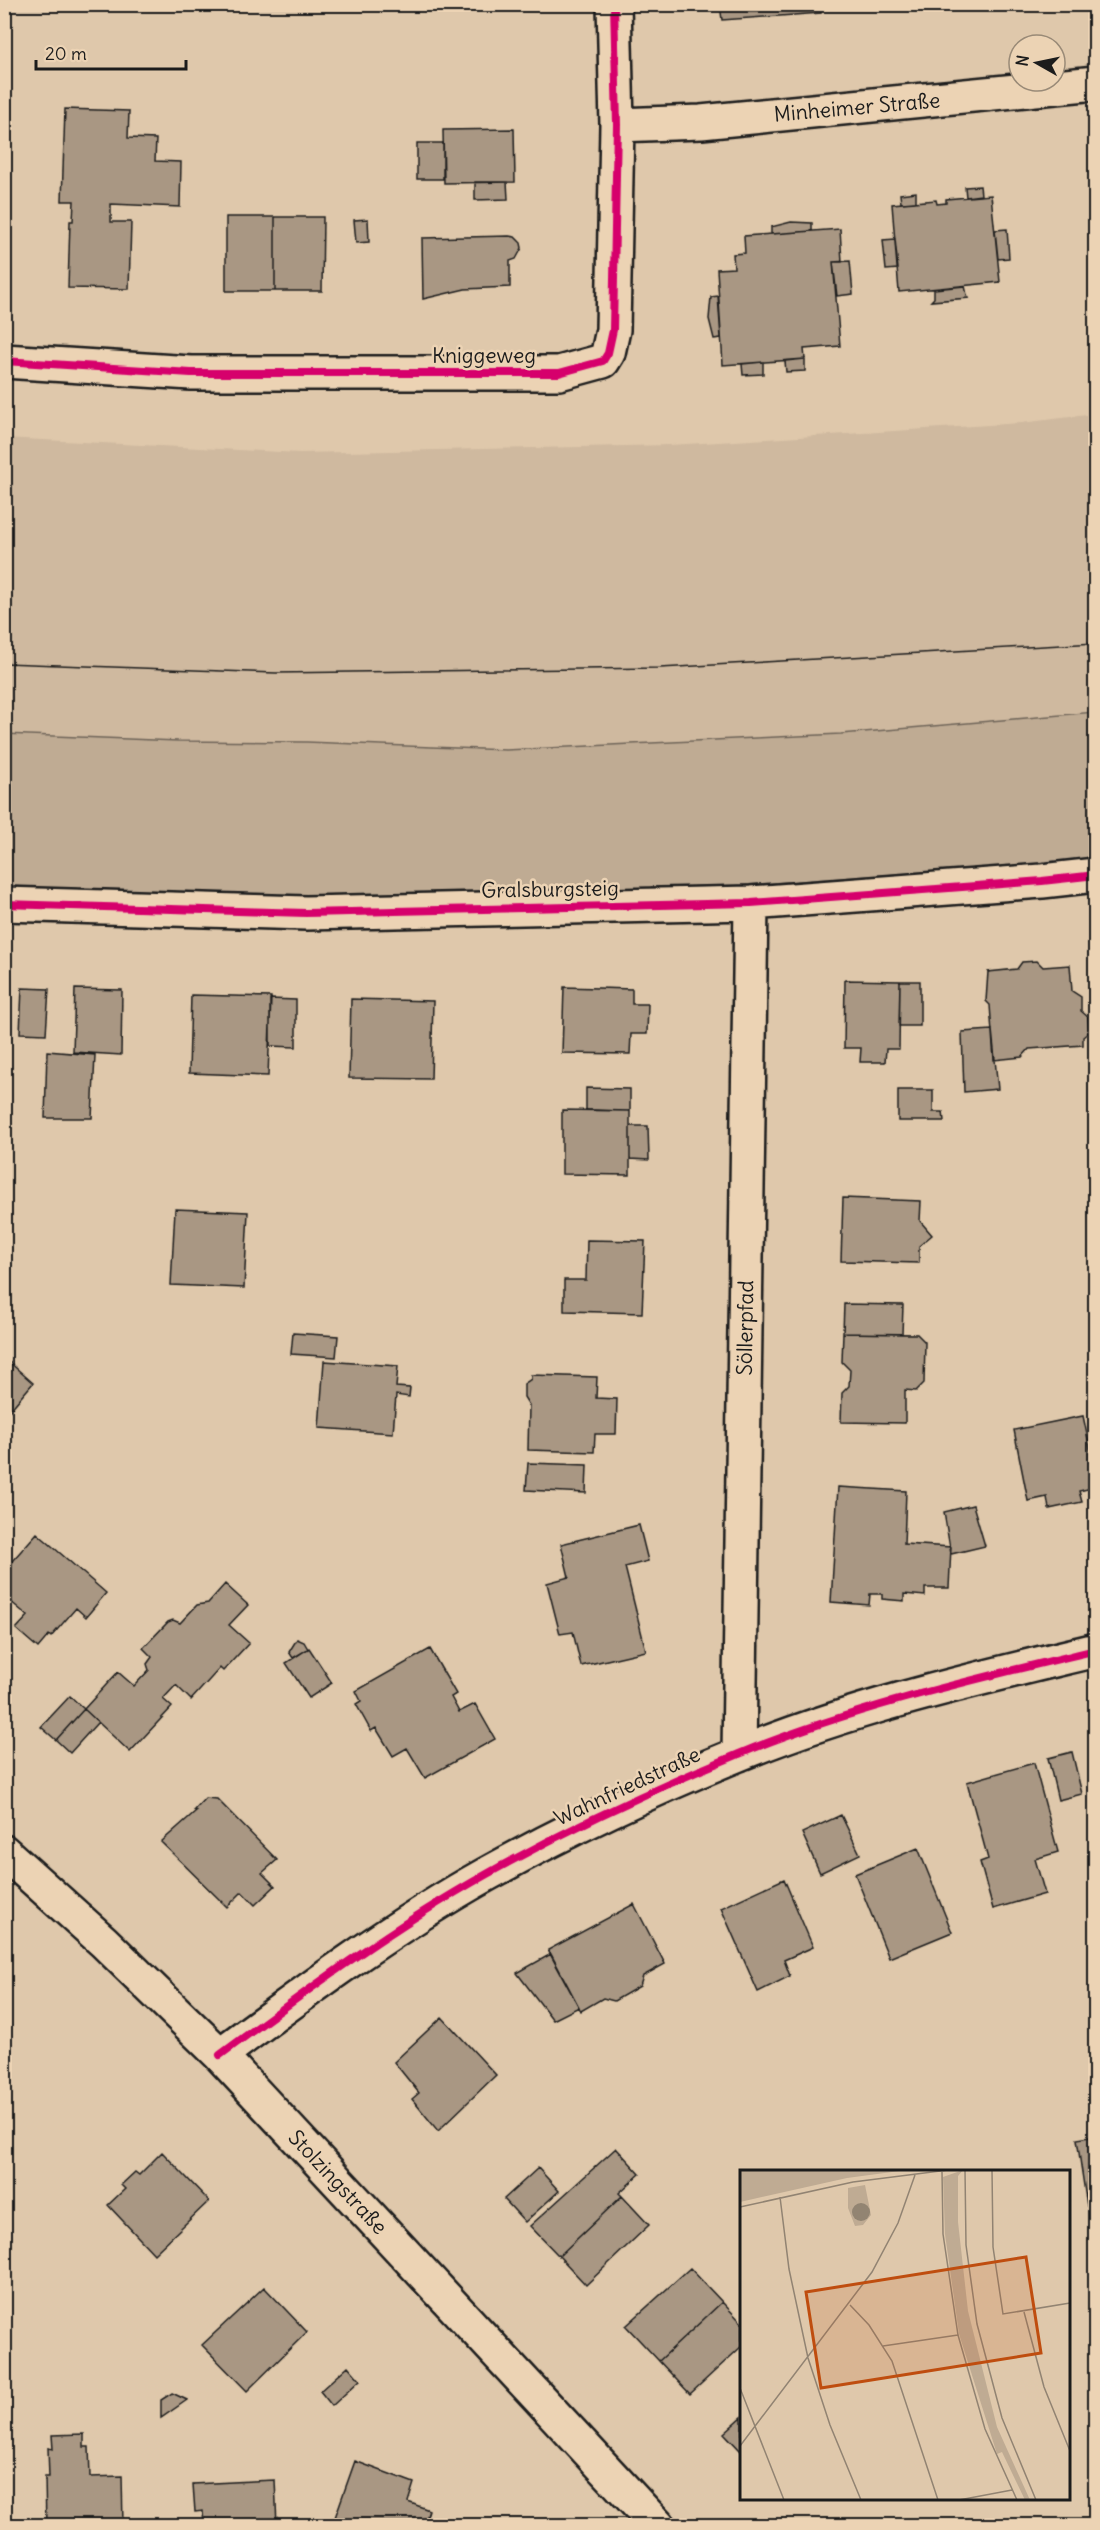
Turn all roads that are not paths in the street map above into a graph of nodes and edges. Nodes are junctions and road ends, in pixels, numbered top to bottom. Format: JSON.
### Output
{"nodes":[{"id":1,"x":614,"y":4,"type":"edge"},
{"id":2,"x":1095,"y":83,"type":"edge"},
{"id":3,"x":617,"y":125,"type":"junction"},
{"id":4,"x":4,"y":361,"type":"edge"},
{"id":5,"x":1095,"y":875,"type":"edge"},
{"id":6,"x":751,"y":903,"type":"junction"},
{"id":7,"x":4,"y":904,"type":"edge"},
{"id":8,"x":1095,"y":1650,"type":"edge"},
{"id":9,"x":739,"y":1754,"type":"junction"},
{"id":10,"x":4,"y":1852,"type":"edge"},
{"id":11,"x":220,"y":2055,"type":"junction"},
{"id":12,"x":658,"y":2526,"type":"edge"}],
"edges":[{"from":1,"to":3,"type":"street","name":"Kniggeweg"},
{"from":2,"to":3,"type":"street","name":"Minheimer Straße"},
{"from":3,"to":4,"type":"street","name":"Kniggeweg"},
{"from":5,"to":6,"type":"street","name":"Gralsburgsteig"},
{"from":6,"to":7,"type":"street","name":"Gralsburgsteig"},
{"from":6,"to":9,"type":"street","name":"Söllerpfad"},
{"from":8,"to":9,"type":"street","name":"Wahnfriedstraße"},
{"from":9,"to":11,"type":"street","name":"Wahnfriedstraße"},
{"from":10,"to":11,"type":"street","name":"Stolzingstraße"},
{"from":11,"to":12,"type":"street","name":"Stolzingstraße"}]}
